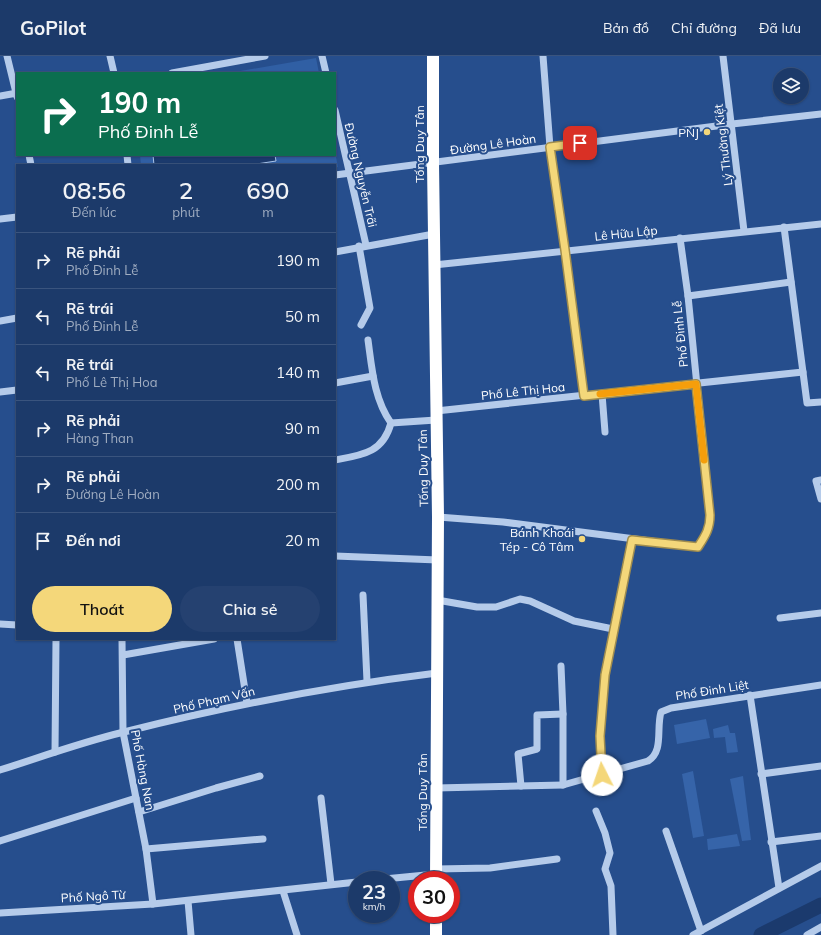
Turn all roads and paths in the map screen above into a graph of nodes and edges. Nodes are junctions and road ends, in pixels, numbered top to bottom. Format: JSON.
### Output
{"nodes":[{"id":1,"x":6,"y":56,"type":"edge"},
{"id":2,"x":110,"y":56,"type":"edge"},
{"id":3,"x":265,"y":56,"type":"edge"},
{"id":4,"x":322,"y":56,"type":"edge"},
{"id":5,"x":433,"y":56,"type":"edge"},
{"id":6,"x":543,"y":56,"type":"edge"},
{"id":7,"x":723,"y":56,"type":"edge"},
{"id":8,"x":114,"y":72,"type":"edge"},
{"id":9,"x":177,"y":72,"type":"edge"},
{"id":10,"x":326,"y":72,"type":"edge"},
{"id":11,"x":16,"y":91,"type":"edge"},
{"id":12,"x":16,"y":94,"type":"edge"},
{"id":13,"x":0,"y":96,"type":"edge"},
{"id":14,"x":336,"y":114,"type":"edge"},
{"id":15,"x":821,"y":114,"type":"edge"},
{"id":16,"x":732,"y":124,"type":"junction"},
{"id":17,"x":550,"y":147,"type":"junction"},
{"id":18,"x":433,"y":164,"type":"junction"},
{"id":19,"x":350,"y":173,"type":"junction"},
{"id":20,"x":336,"y":175,"type":"edge"},
{"id":21,"x":16,"y":217,"type":"edge"},
{"id":22,"x":0,"y":219,"type":"edge"},
{"id":23,"x":821,"y":224,"type":"edge"},
{"id":24,"x":784,"y":227,"type":"junction"},
{"id":25,"x":744,"y":231,"type":"junction"},
{"id":26,"x":434,"y":234,"type":"junction"},
{"id":27,"x":680,"y":238,"type":"junction"},
{"id":28,"x":363,"y":246,"type":"junction"},
{"id":29,"x":565,"y":250,"type":"junction"},
{"id":30,"x":336,"y":252,"type":"edge"},
{"id":31,"x":434,"y":265,"type":"junction"},
{"id":32,"x":791,"y":282,"type":"junction"},
{"id":33,"x":688,"y":296,"type":"junction"},
{"id":34,"x":16,"y":318,"type":"edge"},
{"id":35,"x":0,"y":321,"type":"edge"},
{"id":36,"x":361,"y":325,"type":"dead end"},
{"id":37,"x":368,"y":340,"type":"dead end"},
{"id":38,"x":803,"y":372,"type":"junction"},
{"id":39,"x":373,"y":376,"type":"junction"},
{"id":40,"x":336,"y":383,"type":"edge"},
{"id":41,"x":696,"y":384,"type":"junction"},
{"id":42,"x":16,"y":390,"type":"edge"},
{"id":43,"x":0,"y":392,"type":"edge"},
{"id":44,"x":602,"y":394,"type":"junction"},
{"id":45,"x":584,"y":396,"type":"junction"},
{"id":46,"x":821,"y":402,"type":"edge"},
{"id":47,"x":436,"y":416,"type":"junction"},
{"id":48,"x":391,"y":423,"type":"junction"},
{"id":49,"x":605,"y":432,"type":"dead end"},
{"id":50,"x":336,"y":460,"type":"edge"},
{"id":51,"x":818,"y":481,"type":"edge"},
{"id":52,"x":821,"y":499,"type":"edge"},
{"id":53,"x":438,"y":518,"type":"junction"},
{"id":54,"x":632,"y":540,"type":"junction"},
{"id":55,"x":336,"y":556,"type":"edge"},
{"id":56,"x":438,"y":560,"type":"junction"},
{"id":57,"x":363,"y":595,"type":"dead end"},
{"id":58,"x":437,"y":600,"type":"junction"},
{"id":59,"x":821,"y":614,"type":"edge"},
{"id":60,"x":780,"y":618,"type":"dead end"},
{"id":61,"x":0,"y":624,"type":"edge"},
{"id":62,"x":16,"y":625,"type":"edge"},
{"id":63,"x":613,"y":629,"type":"junction"},
{"id":64,"x":56,"y":640,"type":"edge"},
{"id":65,"x":122,"y":640,"type":"edge"},
{"id":66,"x":208,"y":640,"type":"edge"},
{"id":67,"x":237,"y":640,"type":"edge"},
{"id":68,"x":123,"y":655,"type":"junction"},
{"id":69,"x":561,"y":666,"type":"dead end"},
{"id":70,"x":437,"y":673,"type":"junction"},
{"id":71,"x":367,"y":681,"type":"junction"},
{"id":72,"x":821,"y":685,"type":"edge"},
{"id":73,"x":750,"y":695,"type":"junction"},
{"id":74,"x":247,"y":703,"type":"junction"},
{"id":75,"x":563,"y":714,"type":"junction"},
{"id":76,"x":123,"y":732,"type":"junction"},
{"id":77,"x":55,"y":752,"type":"junction"},
{"id":78,"x":821,"y":766,"type":"edge"},
{"id":79,"x":0,"y":770,"type":"edge"},
{"id":80,"x":761,"y":774,"type":"junction"},
{"id":81,"x":602,"y":775,"type":"junction"},
{"id":82,"x":260,"y":776,"type":"dead end"},
{"id":83,"x":563,"y":785,"type":"junction"},
{"id":84,"x":521,"y":786,"type":"junction"},
{"id":85,"x":436,"y":788,"type":"junction"},
{"id":86,"x":136,"y":798,"type":"junction"},
{"id":87,"x":321,"y":798,"type":"dead end"},
{"id":88,"x":596,"y":811,"type":"dead end"},
{"id":89,"x":139,"y":812,"type":"junction"},
{"id":90,"x":666,"y":831,"type":"dead end"},
{"id":91,"x":821,"y":836,"type":"edge"},
{"id":92,"x":263,"y":839,"type":"dead end"},
{"id":93,"x":0,"y":841,"type":"edge"},
{"id":94,"x":771,"y":842,"type":"junction"},
{"id":95,"x":146,"y":849,"type":"junction"},
{"id":96,"x":557,"y":859,"type":"dead end"},
{"id":97,"x":821,"y":866,"type":"edge"},
{"id":98,"x":436,"y":871,"type":"edge"},
{"id":99,"x":460,"y":871,"type":"edge"},
{"id":100,"x":348,"y":883,"type":"edge"},
{"id":101,"x":331,"y":884,"type":"junction"},
{"id":102,"x":779,"y":888,"type":"junction"},
{"id":103,"x":283,"y":891,"type":"junction"},
{"id":104,"x":188,"y":901,"type":"junction"},
{"id":105,"x":153,"y":904,"type":"junction"},
{"id":106,"x":0,"y":912,"type":"edge"},
{"id":107,"x":436,"y":923,"type":"edge"},
{"id":108,"x":821,"y":927,"type":"edge"},
{"id":109,"x":701,"y":931,"type":"junction"},
{"id":110,"x":191,"y":935,"type":"edge"},
{"id":111,"x":297,"y":935,"type":"edge"},
{"id":112,"x":436,"y":935,"type":"edge"},
{"id":113,"x":613,"y":935,"type":"edge"},
{"id":114,"x":693,"y":935,"type":"edge"},
{"id":115,"x":807,"y":935,"type":"edge"}],
"edges":[{"from":1,"to":11,"type":"street"},
{"from":2,"to":8,"type":"street"},
{"from":3,"to":9,"type":"street"},
{"from":4,"to":10,"type":"street"},
{"from":5,"to":18,"type":"highway","name":"Tống Duy Tân"},
{"from":6,"to":17,"type":"street"},
{"from":7,"to":16,"type":"street","name":"Lý Thường Kiệt"},
{"from":12,"to":13,"type":"street"},
{"from":14,"to":19,"type":"street","name":"Đường Nguyễn Trãi"},
{"from":15,"to":16,"type":"street","name":"Đường Lê Hoàn"},
{"from":16,"to":17,"type":"street","name":"Đường Lê Hoàn"},
{"from":16,"to":25,"type":"street","name":"Lý Thường Kiệt"},
{"from":17,"to":18,"type":"street","name":"Đường Lê Hoàn"},
{"from":17,"to":29,"type":"street"},
{"from":18,"to":19,"type":"street","name":"Đường Lê Hoàn"},
{"from":18,"to":26,"type":"highway","name":"Tống Duy Tân"},
{"from":19,"to":20,"type":"street","name":"Đường Lê Hoàn"},
{"from":19,"to":28,"type":"street","name":"Đường Nguyễn Trãi"},
{"from":21,"to":22,"type":"street"},
{"from":23,"to":24,"type":"street","name":"Lê Hữu Lập"},
{"from":24,"to":25,"type":"street","name":"Lê Hữu Lập"},
{"from":24,"to":32,"type":"street"},
{"from":25,"to":27,"type":"street","name":"Lê Hữu Lập"},
{"from":26,"to":28,"type":"street"},
{"from":26,"to":31,"type":"highway","name":"Tống Duy Tân"},
{"from":27,"to":29,"type":"street","name":"Lê Hữu Lập"},
{"from":27,"to":33,"type":"street","name":"Phố Đinh Lễ"},
{"from":28,"to":30,"type":"street"},
{"from":28,"to":36,"type":"street","name":"Đường Nguyễn Trãi"},
{"from":29,"to":31,"type":"street","name":"Lê Hữu Lập"},
{"from":29,"to":45,"type":"street"},
{"from":31,"to":47,"type":"highway","name":"Tống Duy Tân"},
{"from":32,"to":33,"type":"street"},
{"from":32,"to":38,"type":"street"},
{"from":33,"to":41,"type":"street","name":"Phố Đinh Lễ"},
{"from":34,"to":35,"type":"street"},
{"from":37,"to":39,"type":"street"},
{"from":38,"to":41,"type":"street","name":"Phố Lê Thị Hoa"},
{"from":38,"to":46,"type":"street"},
{"from":39,"to":40,"type":"street"},
{"from":39,"to":48,"type":"street"},
{"from":41,"to":44,"type":"street","name":"Phố Lê Thị Hoa"},
{"from":41,"to":54,"type":"street","name":"Phố Đinh Lễ"},
{"from":42,"to":43,"type":"street"},
{"from":44,"to":45,"type":"street","name":"Phố Lê Thị Hoa"},
{"from":44,"to":49,"type":"street"},
{"from":45,"to":47,"type":"street","name":"Phố Lê Thị Hoa"},
{"from":47,"to":48,"type":"street","name":"Phố Lê Thị Hoa"},
{"from":47,"to":53,"type":"highway","name":"Tống Duy Tân"},
{"from":48,"to":50,"type":"street"},
{"from":51,"to":52,"type":"street"},
{"from":53,"to":54,"type":"street","name":"Phố Đinh Lễ"},
{"from":53,"to":56,"type":"highway","name":"Tống Duy Tân"},
{"from":54,"to":63,"type":"street"},
{"from":55,"to":56,"type":"street"},
{"from":56,"to":58,"type":"highway","name":"Tống Duy Tân"},
{"from":57,"to":71,"type":"street"},
{"from":58,"to":63,"type":"street"},
{"from":58,"to":70,"type":"highway","name":"Tống Duy Tân"},
{"from":59,"to":60,"type":"street"},
{"from":61,"to":62,"type":"street"},
{"from":63,"to":81,"type":"street"},
{"from":64,"to":77,"type":"street"},
{"from":65,"to":68,"type":"street","name":"Phố Hàng Nan"},
{"from":66,"to":68,"type":"street"},
{"from":67,"to":74,"type":"street"},
{"from":68,"to":76,"type":"street","name":"Phố Hàng Nan"},
{"from":69,"to":75,"type":"street"},
{"from":70,"to":71,"type":"street","name":"Phố Phạm Vấn"},
{"from":70,"to":85,"type":"highway","name":"Tống Duy Tân"},
{"from":71,"to":74,"type":"street","name":"Phố Phạm Vấn"},
{"from":72,"to":73,"type":"street","name":"Phố Đinh Liệt"},
{"from":73,"to":80,"type":"street"},
{"from":73,"to":81,"type":"street","name":"Phố Đinh Liệt"},
{"from":74,"to":76,"type":"street","name":"Phố Phạm Vấn"},
{"from":75,"to":83,"type":"street"},
{"from":75,"to":84,"type":"street"},
{"from":76,"to":77,"type":"street","name":"Phố Phạm Vấn"},
{"from":76,"to":86,"type":"street","name":"Phố Hàng Nan"},
{"from":77,"to":79,"type":"street","name":"Phố Phạm Vấn"},
{"from":78,"to":80,"type":"street"},
{"from":80,"to":94,"type":"street"},
{"from":81,"to":83,"type":"street","name":"Phố Đinh Liệt"},
{"from":82,"to":89,"type":"street"},
{"from":83,"to":84,"type":"street","name":"Phố Đinh Liệt"},
{"from":84,"to":85,"type":"street","name":"Phố Đinh Liệt"},
{"from":85,"to":98,"type":"highway","name":"Tống Duy Tân"},
{"from":86,"to":89,"type":"street","name":"Phố Hàng Nan"},
{"from":86,"to":93,"type":"street"},
{"from":87,"to":101,"type":"street"},
{"from":88,"to":113,"type":"street"},
{"from":89,"to":95,"type":"street","name":"Phố Hàng Nan"},
{"from":90,"to":109,"type":"street"},
{"from":91,"to":94,"type":"street"},
{"from":92,"to":95,"type":"street"},
{"from":94,"to":102,"type":"street"},
{"from":95,"to":105,"type":"street","name":"Phố Hàng Nan"},
{"from":96,"to":99,"type":"street"},
{"from":97,"to":102,"type":"street"},
{"from":100,"to":101,"type":"street","name":"Phố Ngô Từ"},
{"from":101,"to":103,"type":"street","name":"Phố Ngô Từ"},
{"from":102,"to":109,"type":"street"},
{"from":103,"to":104,"type":"street","name":"Phố Ngô Từ"},
{"from":103,"to":111,"type":"street"},
{"from":104,"to":105,"type":"street","name":"Phố Ngô Từ"},
{"from":104,"to":110,"type":"street"},
{"from":105,"to":106,"type":"street","name":"Phố Ngô Từ"},
{"from":107,"to":112,"type":"highway"},
{"from":108,"to":115,"type":"street"},
{"from":109,"to":114,"type":"street"}]}
